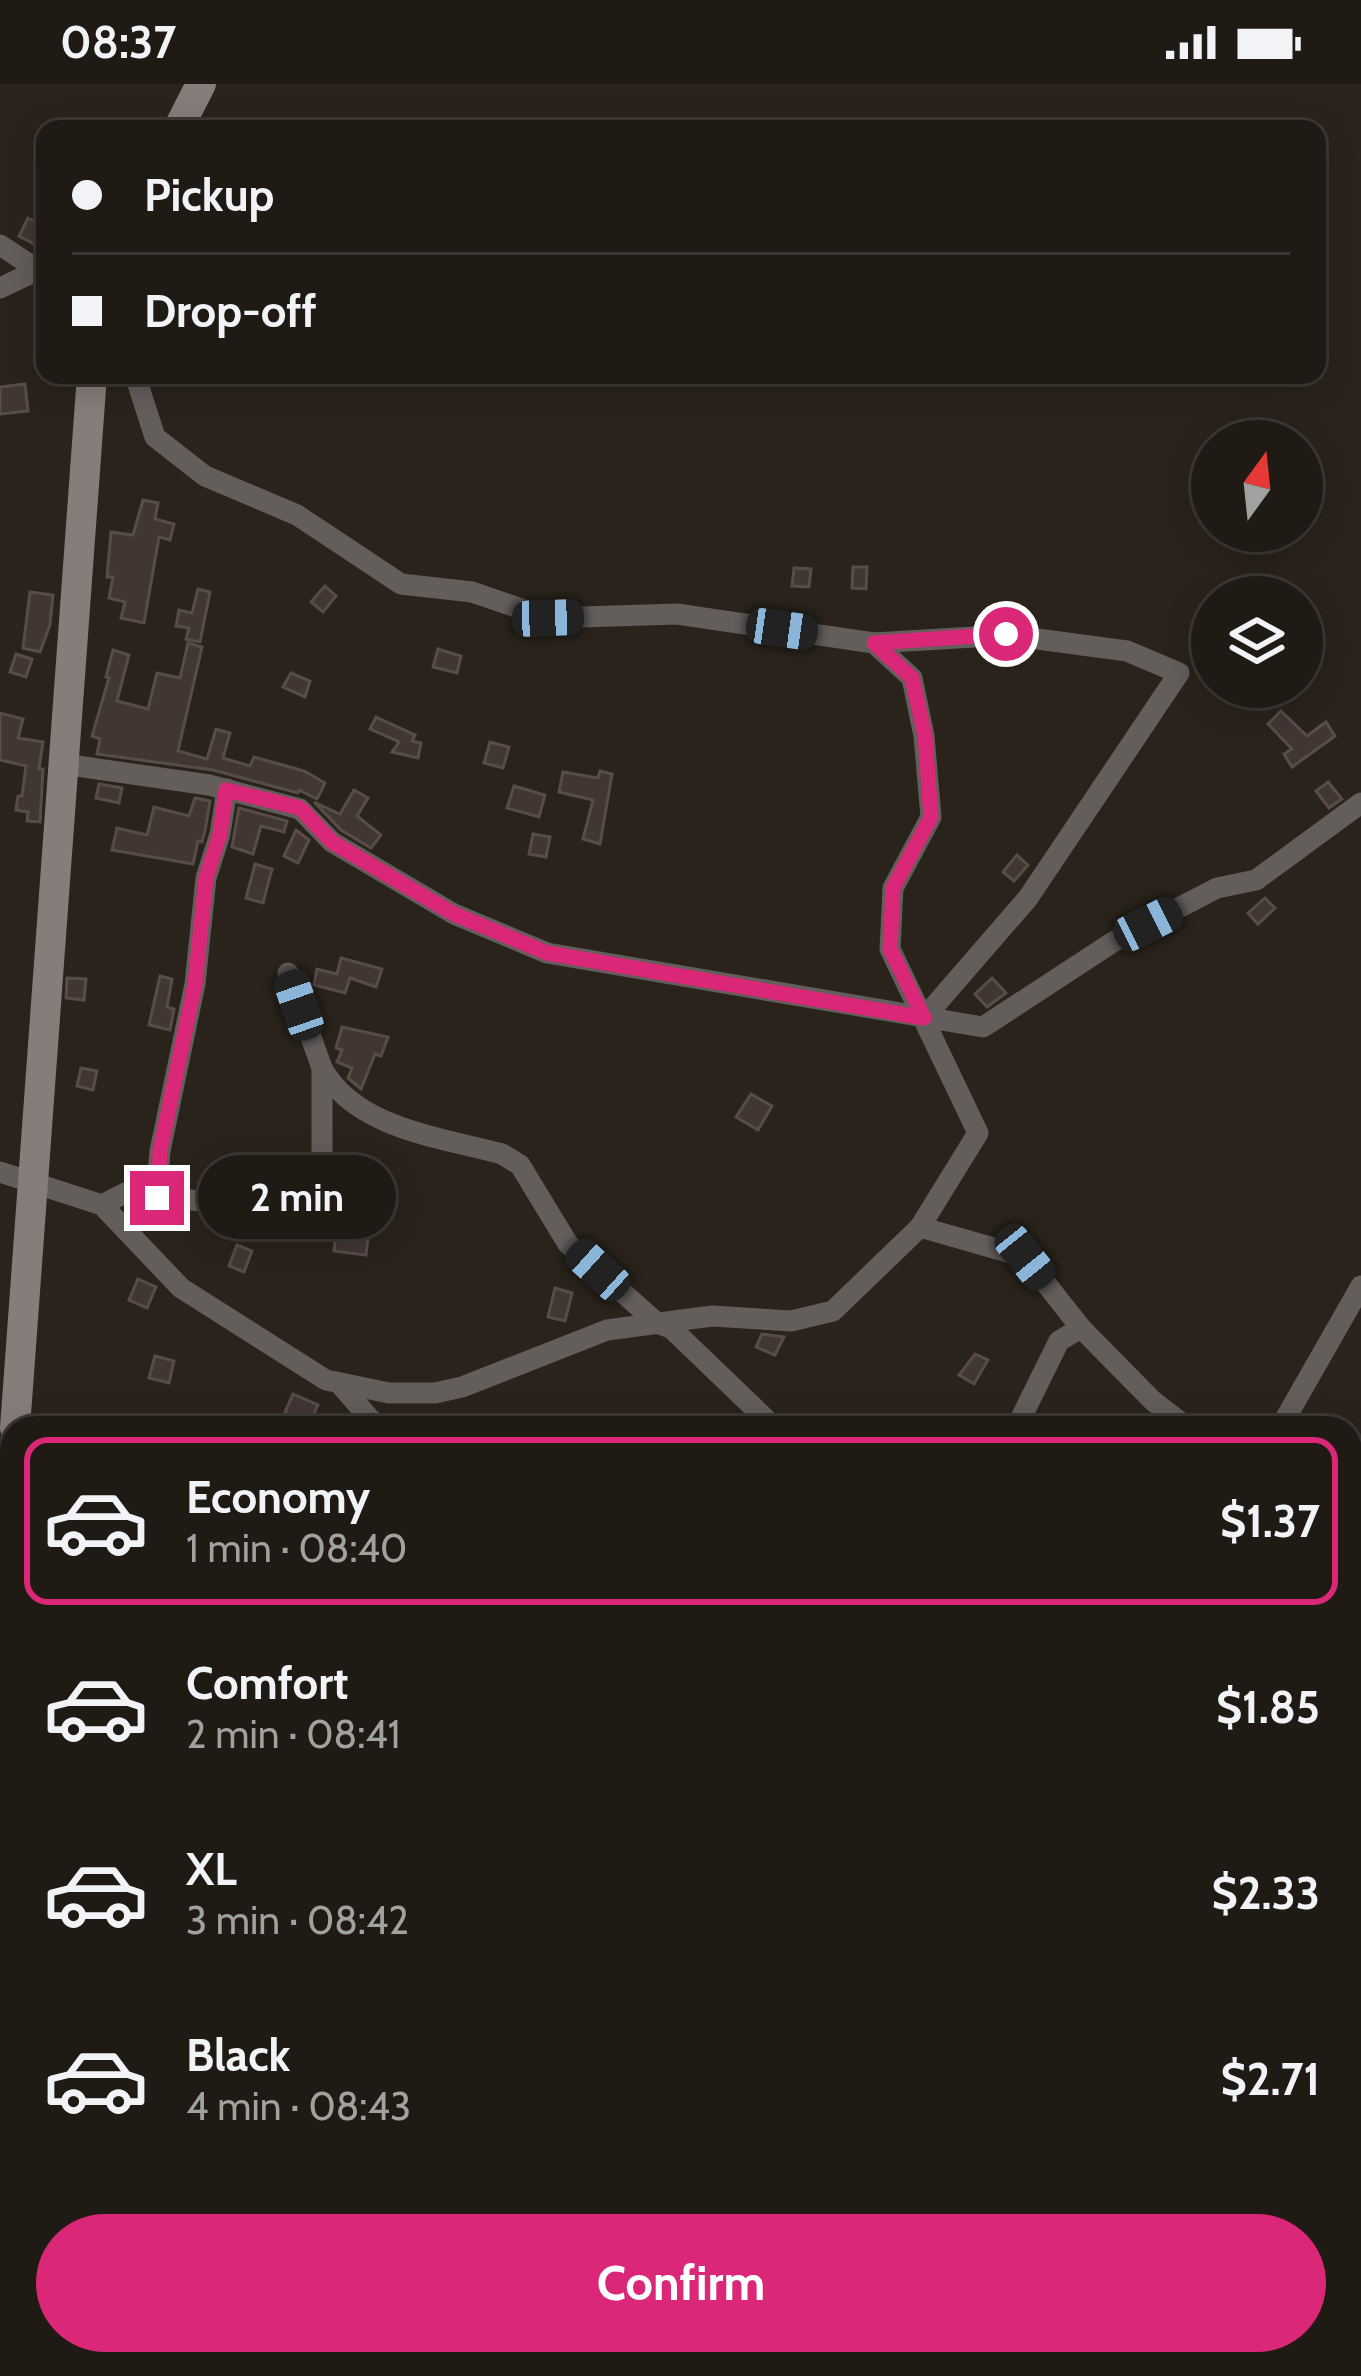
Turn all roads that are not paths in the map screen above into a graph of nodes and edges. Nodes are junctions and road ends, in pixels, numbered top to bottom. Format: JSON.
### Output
{"nodes":[{"id":1,"x":201,"y":84,"type":"edge"},
{"id":2,"x":183,"y":120,"type":"edge"},
{"id":3,"x":0,"y":245,"type":"edge"},
{"id":4,"x":36,"y":267,"type":"edge"},
{"id":5,"x":36,"y":272,"type":"edge"},
{"id":6,"x":0,"y":288,"type":"edge"},
{"id":7,"x":91,"y":384,"type":"edge"},
{"id":8,"x":139,"y":384,"type":"edge"},
{"id":9,"x":874,"y":643,"type":"junction"},
{"id":10,"x":63,"y":764,"type":"junction"},
{"id":11,"x":226,"y":790,"type":"junction"},
{"id":12,"x":1361,"y":803,"type":"edge"},
{"id":13,"x":288,"y":973,"type":"dead end"},
{"id":14,"x":924,"y":1018,"type":"junction"},
{"id":15,"x":322,"y":1068,"type":"junction"},
{"id":16,"x":0,"y":1172,"type":"edge"},
{"id":17,"x":32,"y":1183,"type":"junction"},
{"id":18,"x":157,"y":1198,"type":"junction"},
{"id":19,"x":102,"y":1205,"type":"junction"},
{"id":20,"x":920,"y":1227,"type":"junction"},
{"id":21,"x":1361,"y":1286,"type":"edge"},
{"id":22,"x":656,"y":1323,"type":"junction"},
{"id":23,"x":1082,"y":1328,"type":"junction"},
{"id":24,"x":339,"y":1383,"type":"junction"},
{"id":25,"x":16,"y":1416,"type":"edge"},
{"id":26,"x":368,"y":1416,"type":"edge"},
{"id":27,"x":763,"y":1416,"type":"edge"},
{"id":28,"x":1022,"y":1416,"type":"edge"},
{"id":29,"x":1172,"y":1416,"type":"edge"},
{"id":30,"x":1287,"y":1416,"type":"edge"}],
"edges":[{"from":1,"to":2,"type":"main road"},
{"from":3,"to":4,"type":"street"},
{"from":5,"to":6,"type":"street"},
{"from":7,"to":10,"type":"main road"},
{"from":8,"to":9,"type":"street"},
{"from":9,"to":14,"type":"street"},
{"from":9,"to":14,"type":"street"},
{"from":10,"to":11,"type":"street"},
{"from":10,"to":17,"type":"main road"},
{"from":11,"to":14,"type":"street"},
{"from":11,"to":18,"type":"street"},
{"from":12,"to":14,"type":"street"},
{"from":13,"to":15,"type":"street"},
{"from":14,"to":20,"type":"street"},
{"from":15,"to":18,"type":"street"},
{"from":15,"to":22,"type":"street"},
{"from":16,"to":17,"type":"street"},
{"from":17,"to":19,"type":"street"},
{"from":17,"to":25,"type":"main road"},
{"from":18,"to":19,"type":"street"},
{"from":19,"to":24,"type":"street"},
{"from":20,"to":22,"type":"street"},
{"from":20,"to":23,"type":"street"},
{"from":21,"to":30,"type":"street"},
{"from":22,"to":24,"type":"street"},
{"from":22,"to":27,"type":"street"},
{"from":23,"to":28,"type":"street"},
{"from":23,"to":29,"type":"street"},
{"from":24,"to":26,"type":"street"}]}
